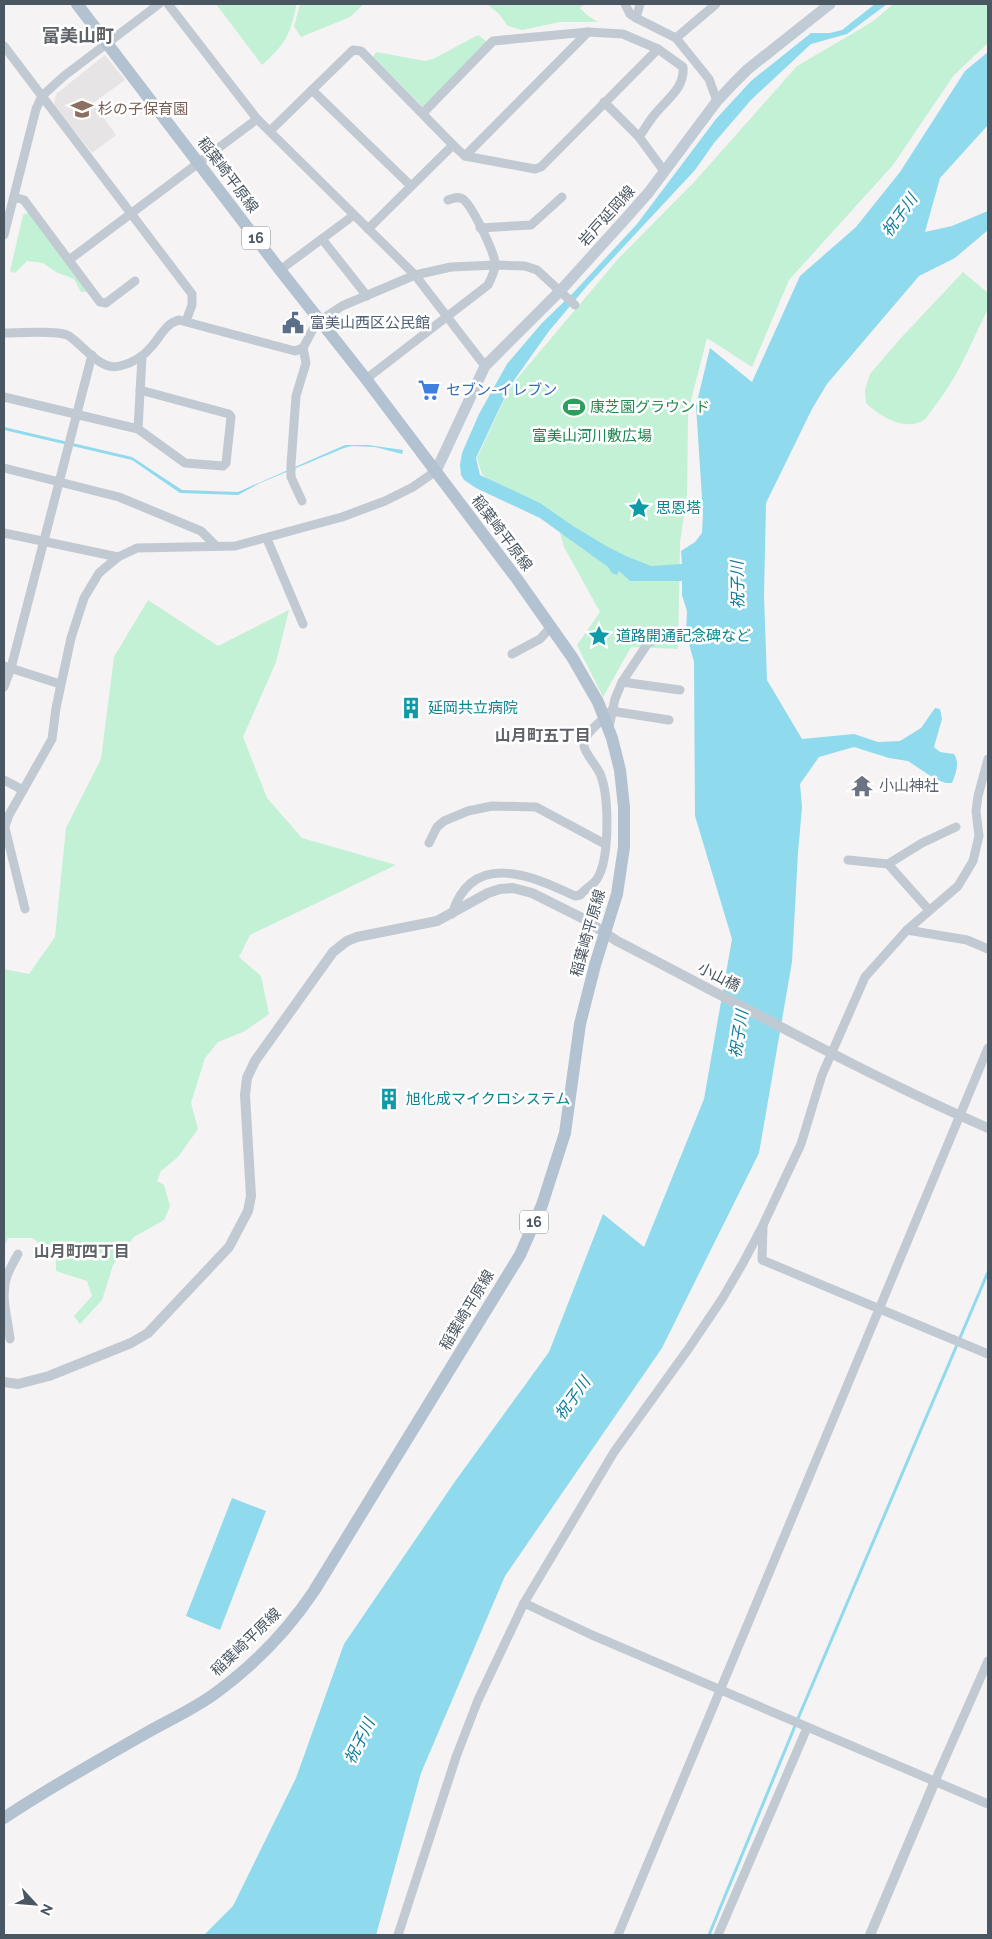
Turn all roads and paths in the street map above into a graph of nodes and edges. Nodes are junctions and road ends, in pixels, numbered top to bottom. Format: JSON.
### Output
{"nodes":[{"id":1,"x":77,"y":4,"type":"edge"},
{"id":2,"x":159,"y":4,"type":"edge"},
{"id":3,"x":168,"y":4,"type":"edge"},
{"id":4,"x":625,"y":4,"type":"edge"},
{"id":5,"x":640,"y":4,"type":"edge"},
{"id":6,"x":716,"y":4,"type":"edge"},
{"id":7,"x":830,"y":4,"type":"edge"},
{"id":8,"x":636,"y":18,"type":"junction"},
{"id":9,"x":588,"y":32,"type":"junction"},
{"id":10,"x":676,"y":38,"type":"junction"},
{"id":11,"x":107,"y":42,"type":"junction"},
{"id":12,"x":4,"y":46,"type":"edge"},
{"id":13,"x":658,"y":49,"type":"junction"},
{"id":14,"x":312,"y":90,"type":"junction"},
{"id":15,"x":42,"y":96,"type":"junction"},
{"id":16,"x":604,"y":102,"type":"junction"},
{"id":17,"x":717,"y":102,"type":"junction"},
{"id":18,"x":423,"y":113,"type":"junction"},
{"id":19,"x":257,"y":119,"type":"junction"},
{"id":20,"x":270,"y":131,"type":"junction"},
{"id":21,"x":639,"y":138,"type":"junction"},
{"id":22,"x":453,"y":145,"type":"junction"},
{"id":23,"x":465,"y":156,"type":"junction"},
{"id":24,"x":198,"y":162,"type":"junction"},
{"id":25,"x":664,"y":171,"type":"junction"},
{"id":26,"x":411,"y":186,"type":"junction"},
{"id":27,"x":14,"y":197,"type":"junction"},
{"id":28,"x":562,"y":198,"type":"dead end"},
{"id":29,"x":448,"y":200,"type":"dead end"},
{"id":30,"x":130,"y":213,"type":"junction"},
{"id":31,"x":354,"y":215,"type":"junction"},
{"id":32,"x":480,"y":228,"type":"junction"},
{"id":33,"x":368,"y":229,"type":"junction"},
{"id":34,"x":4,"y":235,"type":"edge"},
{"id":35,"x":322,"y":239,"type":"junction"},
{"id":36,"x":69,"y":260,"type":"junction"},
{"id":37,"x":496,"y":265,"type":"junction"},
{"id":38,"x":280,"y":270,"type":"junction"},
{"id":39,"x":415,"y":275,"type":"junction"},
{"id":40,"x":135,"y":280,"type":"dead end"},
{"id":41,"x":561,"y":290,"type":"junction"},
{"id":42,"x":367,"y":296,"type":"junction"},
{"id":43,"x":575,"y":305,"type":"dead end"},
{"id":44,"x":447,"y":316,"type":"junction"},
{"id":45,"x":186,"y":321,"type":"junction"},
{"id":46,"x":321,"y":322,"type":"junction"},
{"id":47,"x":4,"y":333,"type":"edge"},
{"id":48,"x":303,"y":348,"type":"junction"},
{"id":49,"x":92,"y":355,"type":"junction"},
{"id":50,"x":142,"y":357,"type":"junction"},
{"id":51,"x":485,"y":366,"type":"junction"},
{"id":52,"x":366,"y":379,"type":"junction"},
{"id":53,"x":140,"y":390,"type":"junction"},
{"id":54,"x":4,"y":397,"type":"edge"},
{"id":55,"x":77,"y":414,"type":"junction"},
{"id":56,"x":138,"y":429,"type":"junction"},
{"id":57,"x":4,"y":468,"type":"edge"},
{"id":58,"x":436,"y":471,"type":"junction"},
{"id":59,"x":59,"y":483,"type":"junction"},
{"id":60,"x":302,"y":501,"type":"dead end"},
{"id":61,"x":4,"y":533,"type":"edge"},
{"id":62,"x":267,"y":539,"type":"junction"},
{"id":63,"x":44,"y":541,"type":"junction"},
{"id":64,"x":216,"y":546,"type":"junction"},
{"id":65,"x":118,"y":557,"type":"junction"},
{"id":66,"x":303,"y":624,"type":"dead end"},
{"id":67,"x":550,"y":627,"type":"junction"},
{"id":68,"x":658,"y":639,"type":"dead end"},
{"id":69,"x":512,"y":654,"type":"dead end"},
{"id":70,"x":7,"y":667,"type":"edge"},
{"id":71,"x":622,"y":682,"type":"junction"},
{"id":72,"x":60,"y":684,"type":"junction"},
{"id":73,"x":4,"y":687,"type":"edge"},
{"id":74,"x":680,"y":690,"type":"dead end"},
{"id":75,"x":608,"y":720,"type":"junction"},
{"id":76,"x":669,"y":720,"type":"dead end"},
{"id":77,"x":988,"y":759,"type":"edge"},
{"id":78,"x":4,"y":780,"type":"edge"},
{"id":79,"x":23,"y":790,"type":"junction"},
{"id":80,"x":956,"y":827,"type":"dead end"},
{"id":81,"x":4,"y":828,"type":"edge"},
{"id":82,"x":429,"y":843,"type":"dead end"},
{"id":83,"x":606,"y":844,"type":"junction"},
{"id":84,"x":848,"y":860,"type":"dead end"},
{"id":85,"x":888,"y":864,"type":"junction"},
{"id":86,"x":538,"y":879,"type":"junction"},
{"id":87,"x":532,"y":893,"type":"junction"},
{"id":88,"x":25,"y":908,"type":"dead end"},
{"id":89,"x":929,"y":910,"type":"junction"},
{"id":90,"x":452,"y":914,"type":"junction"},
{"id":91,"x":907,"y":930,"type":"junction"},
{"id":92,"x":611,"y":937,"type":"junction"},
{"id":93,"x":988,"y":949,"type":"edge"},
{"id":94,"x":988,"y":1048,"type":"edge"},
{"id":95,"x":831,"y":1052,"type":"junction"},
{"id":96,"x":961,"y":1116,"type":"junction"},
{"id":97,"x":988,"y":1128,"type":"edge"},
{"id":98,"x":763,"y":1225,"type":"junction"},
{"id":99,"x":18,"y":1254,"type":"dead end"},
{"id":100,"x":880,"y":1309,"type":"junction"},
{"id":101,"x":11,"y":1339,"type":"edge"},
{"id":102,"x":988,"y":1354,"type":"edge"},
{"id":103,"x":4,"y":1382,"type":"edge"},
{"id":104,"x":524,"y":1602,"type":"junction"},
{"id":105,"x":988,"y":1660,"type":"edge"},
{"id":106,"x":722,"y":1689,"type":"junction"},
{"id":107,"x":805,"y":1727,"type":"junction"},
{"id":108,"x":935,"y":1781,"type":"junction"},
{"id":109,"x":988,"y":1804,"type":"edge"},
{"id":110,"x":4,"y":1818,"type":"edge"},
{"id":111,"x":398,"y":1935,"type":"edge"},
{"id":112,"x":618,"y":1935,"type":"edge"},
{"id":113,"x":718,"y":1935,"type":"edge"},
{"id":114,"x":870,"y":1935,"type":"edge"}],
"edges":[{"from":1,"to":11,"type":"main road","name":"稲葉崎平原線","number":"16"},
{"from":2,"to":11,"type":"street"},
{"from":3,"to":19,"type":"street"},
{"from":4,"to":8,"type":"street"},
{"from":5,"to":8,"type":"street"},
{"from":6,"to":10,"type":"street"},
{"from":7,"to":17,"type":"main road","name":"岩戸延岡線"},
{"from":8,"to":10,"type":"street"},
{"from":9,"to":13,"type":"street"},
{"from":9,"to":18,"type":"street"},
{"from":9,"to":23,"type":"street"},
{"from":10,"to":17,"type":"street"},
{"from":11,"to":15,"type":"street"},
{"from":11,"to":24,"type":"main road","name":"稲葉崎平原線","number":"16"},
{"from":12,"to":15,"type":"street"},
{"from":13,"to":16,"type":"street"},
{"from":13,"to":21,"type":"street"},
{"from":14,"to":18,"type":"street"},
{"from":14,"to":20,"type":"street"},
{"from":14,"to":26,"type":"street"},
{"from":15,"to":27,"type":"street"},
{"from":15,"to":30,"type":"street"},
{"from":16,"to":21,"type":"street"},
{"from":16,"to":23,"type":"street"},
{"from":17,"to":25,"type":"main road","name":"岩戸延岡線"},
{"from":18,"to":22,"type":"street"},
{"from":19,"to":20,"type":"street"},
{"from":19,"to":24,"type":"street"},
{"from":20,"to":31,"type":"street"},
{"from":21,"to":25,"type":"street"},
{"from":22,"to":23,"type":"street"},
{"from":22,"to":26,"type":"street"},
{"from":24,"to":30,"type":"street"},
{"from":24,"to":38,"type":"main road","name":"稲葉崎平原線","number":"16"},
{"from":25,"to":41,"type":"main road","name":"岩戸延岡線"},
{"from":26,"to":33,"type":"street"},
{"from":27,"to":34,"type":"street"},
{"from":27,"to":36,"type":"street"},
{"from":28,"to":32,"type":"street"},
{"from":29,"to":32,"type":"street"},
{"from":30,"to":36,"type":"street"},
{"from":30,"to":45,"type":"street"},
{"from":31,"to":33,"type":"street"},
{"from":31,"to":35,"type":"street"},
{"from":32,"to":37,"type":"street"},
{"from":33,"to":39,"type":"street"},
{"from":35,"to":38,"type":"street"},
{"from":35,"to":42,"type":"street"},
{"from":36,"to":40,"type":"street"},
{"from":37,"to":39,"type":"street"},
{"from":37,"to":41,"type":"street"},
{"from":37,"to":44,"type":"street"},
{"from":38,"to":46,"type":"main road","name":"稲葉崎平原線","number":"16"},
{"from":39,"to":42,"type":"street"},
{"from":39,"to":44,"type":"street"},
{"from":41,"to":43,"type":"street"},
{"from":41,"to":51,"type":"main road","name":"岩戸延岡線"},
{"from":42,"to":46,"type":"street"},
{"from":44,"to":51,"type":"street"},
{"from":44,"to":52,"type":"street"},
{"from":45,"to":48,"type":"street"},
{"from":45,"to":50,"type":"street"},
{"from":46,"to":48,"type":"street"},
{"from":46,"to":52,"type":"main road","name":"稲葉崎平原線","number":"16"},
{"from":47,"to":49,"type":"street"},
{"from":48,"to":60,"type":"street"},
{"from":49,"to":50,"type":"street"},
{"from":49,"to":55,"type":"street"},
{"from":50,"to":53,"type":"street"},
{"from":51,"to":58,"type":"main road","name":"岩戸延岡線"},
{"from":52,"to":58,"type":"main road","name":"稲葉崎平原線","number":"16"},
{"from":53,"to":56,"type":"street"},
{"from":53,"to":56,"type":"street"},
{"from":54,"to":55,"type":"street"},
{"from":55,"to":56,"type":"street"},
{"from":55,"to":59,"type":"street"},
{"from":57,"to":59,"type":"street"},
{"from":58,"to":62,"type":"street"},
{"from":58,"to":67,"type":"main road","name":"稲葉崎平原線","number":"16"},
{"from":59,"to":63,"type":"street"},
{"from":59,"to":64,"type":"street"},
{"from":61,"to":63,"type":"street"},
{"from":62,"to":64,"type":"street"},
{"from":62,"to":66,"type":"street"},
{"from":63,"to":65,"type":"street"},
{"from":63,"to":70,"type":"street"},
{"from":64,"to":65,"type":"street"},
{"from":65,"to":72,"type":"street"},
{"from":67,"to":69,"type":"street"},
{"from":67,"to":75,"type":"main road","name":"稲葉崎平原線","number":"16"},
{"from":68,"to":71,"type":"street"},
{"from":70,"to":72,"type":"street"},
{"from":70,"to":73,"type":"street"},
{"from":71,"to":74,"type":"street"},
{"from":71,"to":75,"type":"street"},
{"from":72,"to":79,"type":"street"},
{"from":75,"to":76,"type":"street"},
{"from":75,"to":83,"type":"street"},
{"from":75,"to":92,"type":"main road","name":"稲葉崎平原線","number":"16"},
{"from":77,"to":89,"type":"street"},
{"from":78,"to":79,"type":"street"},
{"from":79,"to":81,"type":"street"},
{"from":80,"to":85,"type":"street"},
{"from":81,"to":88,"type":"street"},
{"from":82,"to":83,"type":"street"},
{"from":83,"to":86,"type":"street"},
{"from":84,"to":85,"type":"street"},
{"from":85,"to":89,"type":"street"},
{"from":86,"to":87,"type":"street"},
{"from":86,"to":90,"type":"street"},
{"from":87,"to":90,"type":"street","name":"小山橋"},
{"from":87,"to":92,"type":"street","name":"小山橋"},
{"from":89,"to":91,"type":"street"},
{"from":90,"to":103,"type":"street","name":"小山橋"},
{"from":91,"to":93,"type":"street"},
{"from":91,"to":95,"type":"street"},
{"from":92,"to":95,"type":"street","name":"小山橋"},
{"from":92,"to":110,"type":"main road","name":"稲葉崎平原線","number":"16"},
{"from":94,"to":96,"type":"street"},
{"from":95,"to":96,"type":"street","name":"小山橋"},
{"from":95,"to":98,"type":"street"},
{"from":96,"to":97,"type":"street","name":"小山橋"},
{"from":96,"to":100,"type":"street"},
{"from":98,"to":100,"type":"street"},
{"from":98,"to":104,"type":"street"},
{"from":99,"to":101,"type":"street"},
{"from":100,"to":102,"type":"street"},
{"from":100,"to":106,"type":"street"},
{"from":104,"to":106,"type":"street"},
{"from":104,"to":111,"type":"street"},
{"from":105,"to":108,"type":"street"},
{"from":106,"to":107,"type":"street"},
{"from":106,"to":112,"type":"street"},
{"from":107,"to":108,"type":"street"},
{"from":107,"to":113,"type":"street"},
{"from":108,"to":109,"type":"street"},
{"from":108,"to":114,"type":"street"}]}
